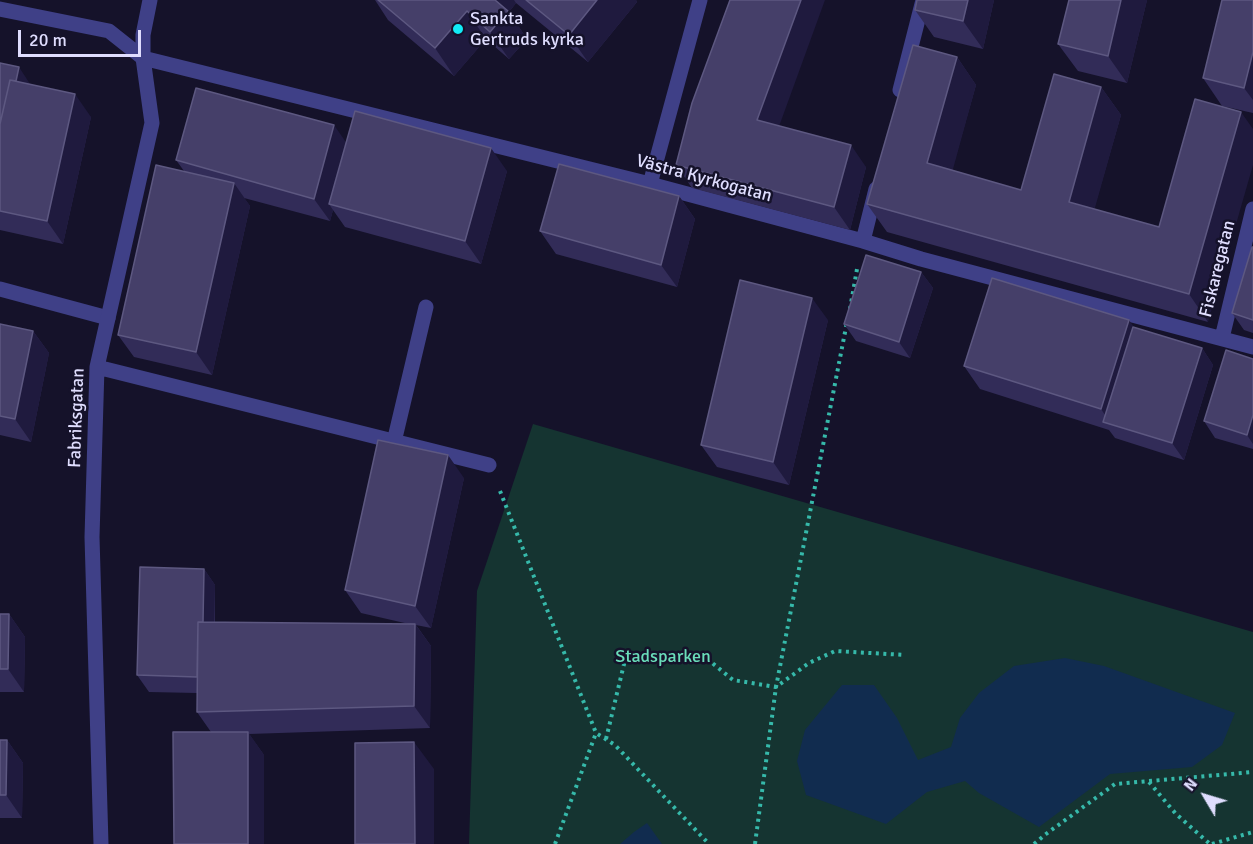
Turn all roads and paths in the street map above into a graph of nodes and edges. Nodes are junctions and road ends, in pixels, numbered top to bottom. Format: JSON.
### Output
{"nodes":[{"id":1,"x":150,"y":0,"type":"edge"},
{"id":2,"x":700,"y":0,"type":"edge"},
{"id":3,"x":923,"y":0,"type":"edge"},
{"id":4,"x":0,"y":9,"type":"edge"},
{"id":5,"x":142,"y":58,"type":"junction"},
{"id":6,"x":897,"y":103,"type":"edge"},
{"id":7,"x":880,"y":172,"type":"edge"},
{"id":8,"x":650,"y":184,"type":"junction"},
{"id":9,"x":1253,"y":209,"type":"edge"},
{"id":10,"x":863,"y":241,"type":"junction"},
{"id":11,"x":0,"y":290,"type":"edge"},
{"id":12,"x":426,"y":307,"type":"dead end"},
{"id":13,"x":108,"y":318,"type":"junction"},
{"id":14,"x":1222,"y":338,"type":"junction"},
{"id":15,"x":1253,"y":347,"type":"edge"},
{"id":16,"x":97,"y":367,"type":"junction"},
{"id":17,"x":394,"y":442,"type":"junction"},
{"id":18,"x":489,"y":465,"type":"joint"},
{"id":19,"x":904,"y":655,"type":"dead end"},
{"id":20,"x":776,"y":687,"type":"junction"},
{"id":21,"x":596,"y":733,"type":"junction"},
{"id":22,"x":606,"y":739,"type":"junction"},
{"id":23,"x":1253,"y":772,"type":"edge"},
{"id":24,"x":1149,"y":781,"type":"junction"},
{"id":25,"x":1253,"y":832,"type":"edge"},
{"id":26,"x":101,"y":844,"type":"edge"},
{"id":27,"x":555,"y":844,"type":"edge"},
{"id":28,"x":709,"y":844,"type":"edge"},
{"id":29,"x":755,"y":844,"type":"edge"},
{"id":30,"x":1034,"y":844,"type":"edge"},
{"id":31,"x":1211,"y":844,"type":"edge"}],
"edges":[{"from":1,"to":5,"type":"street","name":"Fabriksgatan"},
{"from":2,"to":8,"type":"street"},
{"from":3,"to":6,"type":"street"},
{"from":4,"to":5,"type":"street"},
{"from":5,"to":8,"type":"street","name":"Västra Kyrkogatan"},
{"from":5,"to":13,"type":"street","name":"Fabriksgatan"},
{"from":7,"to":10,"type":"street"},
{"from":8,"to":10,"type":"street","name":"Västra Kyrkogatan"},
{"from":9,"to":14,"type":"street","name":"Fiskaregatan"},
{"from":10,"to":14,"type":"street","name":"Västra Kyrkogatan"},
{"from":10,"to":20,"type":"path"},
{"from":11,"to":13,"type":"street"},
{"from":12,"to":17,"type":"street"},
{"from":13,"to":16,"type":"street","name":"Fabriksgatan"},
{"from":14,"to":15,"type":"street","name":"Västra Kyrkogatan"},
{"from":16,"to":17,"type":"street"},
{"from":16,"to":26,"type":"street","name":"Fabriksgatan"},
{"from":17,"to":18,"type":"street"},
{"from":18,"to":21,"type":"path"},
{"from":19,"to":20,"type":"path"},
{"from":20,"to":22,"type":"path"},
{"from":20,"to":29,"type":"path"},
{"from":21,"to":22,"type":"path"},
{"from":21,"to":27,"type":"path"},
{"from":22,"to":28,"type":"path"},
{"from":23,"to":24,"type":"path"},
{"from":24,"to":30,"type":"path"},
{"from":24,"to":31,"type":"path"},
{"from":25,"to":31,"type":"path"}]}
